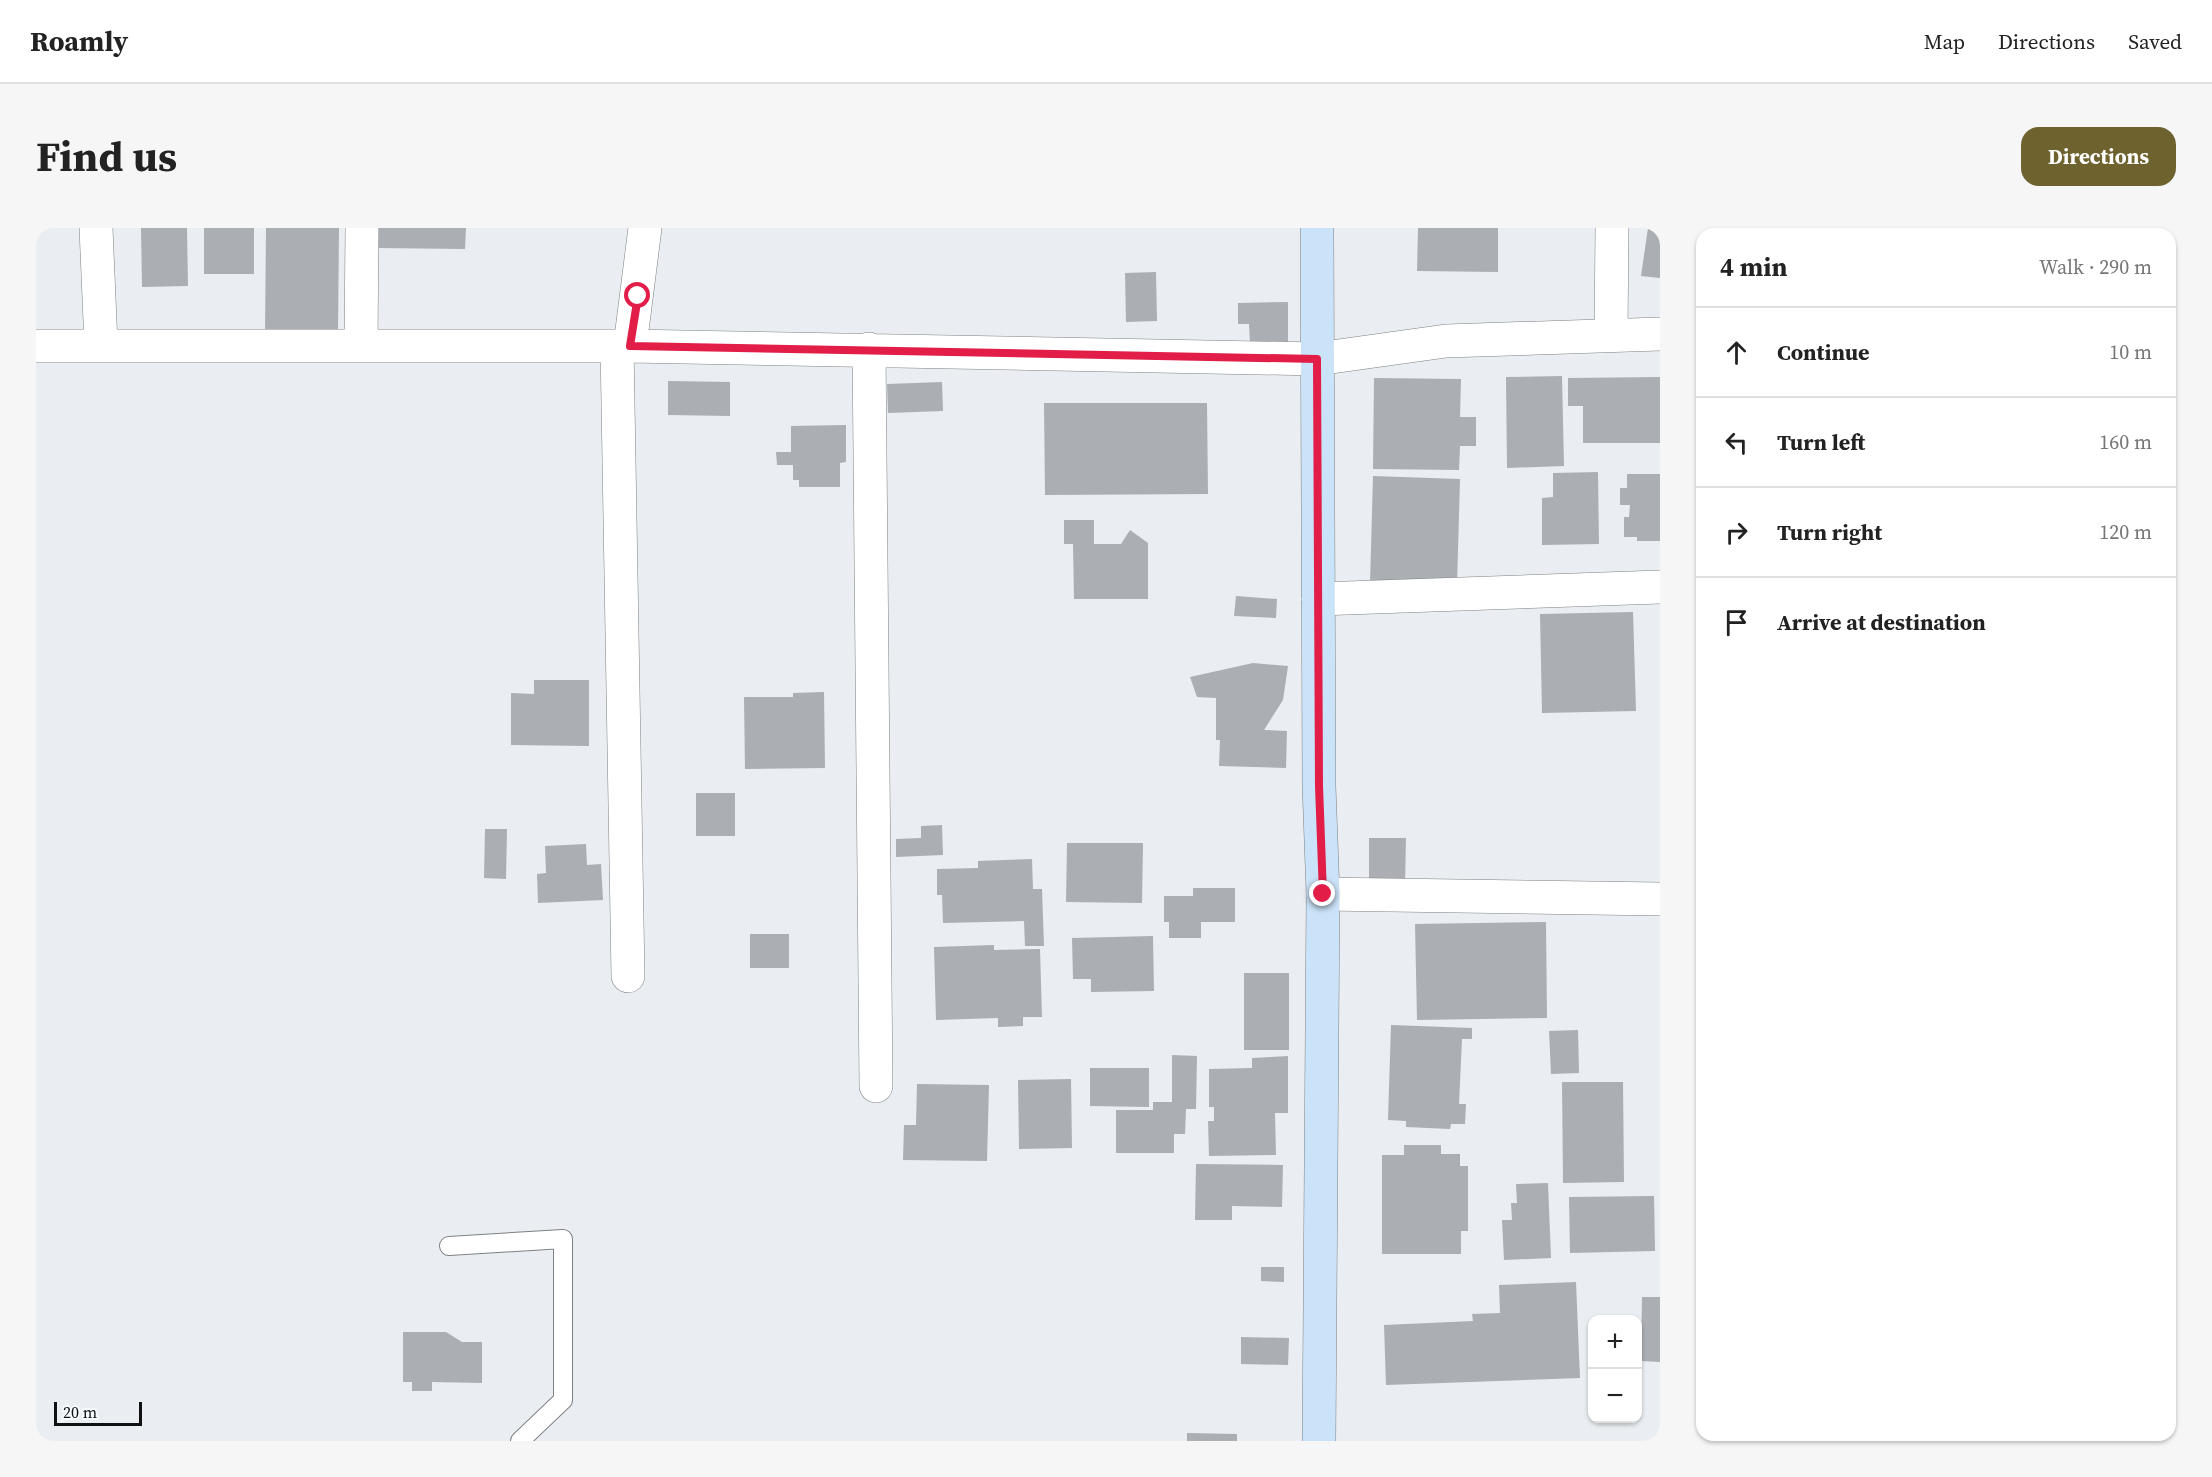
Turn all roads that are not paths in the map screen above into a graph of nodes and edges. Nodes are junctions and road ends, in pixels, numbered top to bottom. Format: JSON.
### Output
{"nodes":[{"id":1,"x":96,"y":228,"type":"edge"},
{"id":2,"x":362,"y":228,"type":"edge"},
{"id":3,"x":645,"y":228,"type":"edge"},
{"id":4,"x":1317,"y":228,"type":"edge"},
{"id":5,"x":1612,"y":228,"type":"edge"},
{"id":6,"x":1611,"y":334,"type":"junction"},
{"id":7,"x":1660,"y":334,"type":"edge"},
{"id":8,"x":101,"y":345,"type":"junction"},
{"id":9,"x":36,"y":346,"type":"edge"},
{"id":10,"x":361,"y":346,"type":"junction"},
{"id":11,"x":624,"y":346,"type":"junction"},
{"id":12,"x":869,"y":349,"type":"junction"},
{"id":13,"x":1317,"y":359,"type":"junction"},
{"id":14,"x":1660,"y":587,"type":"edge"},
{"id":15,"x":1318,"y":599,"type":"junction"},
{"id":16,"x":1323,"y":894,"type":"junction"},
{"id":17,"x":1660,"y":899,"type":"edge"},
{"id":18,"x":628,"y":976,"type":"dead end"},
{"id":19,"x":876,"y":1086,"type":"dead end"},
{"id":20,"x":449,"y":1246,"type":"dead end"},
{"id":21,"x":520,"y":1441,"type":"edge"},
{"id":22,"x":1319,"y":1441,"type":"edge"}],
"edges":[{"from":1,"to":8,"type":"street"},
{"from":2,"to":10,"type":"street"},
{"from":3,"to":11,"type":"street"},
{"from":4,"to":13,"type":"main road"},
{"from":5,"to":6,"type":"street"},
{"from":6,"to":7,"type":"street"},
{"from":6,"to":13,"type":"street"},
{"from":8,"to":9,"type":"street"},
{"from":8,"to":10,"type":"street"},
{"from":10,"to":11,"type":"street"},
{"from":11,"to":12,"type":"street"},
{"from":11,"to":18,"type":"street"},
{"from":12,"to":13,"type":"street"},
{"from":12,"to":19,"type":"street"},
{"from":13,"to":15,"type":"main road"},
{"from":14,"to":15,"type":"street"},
{"from":15,"to":16,"type":"main road"},
{"from":16,"to":17,"type":"street"},
{"from":16,"to":22,"type":"main road"},
{"from":20,"to":21,"type":"lane"}]}
